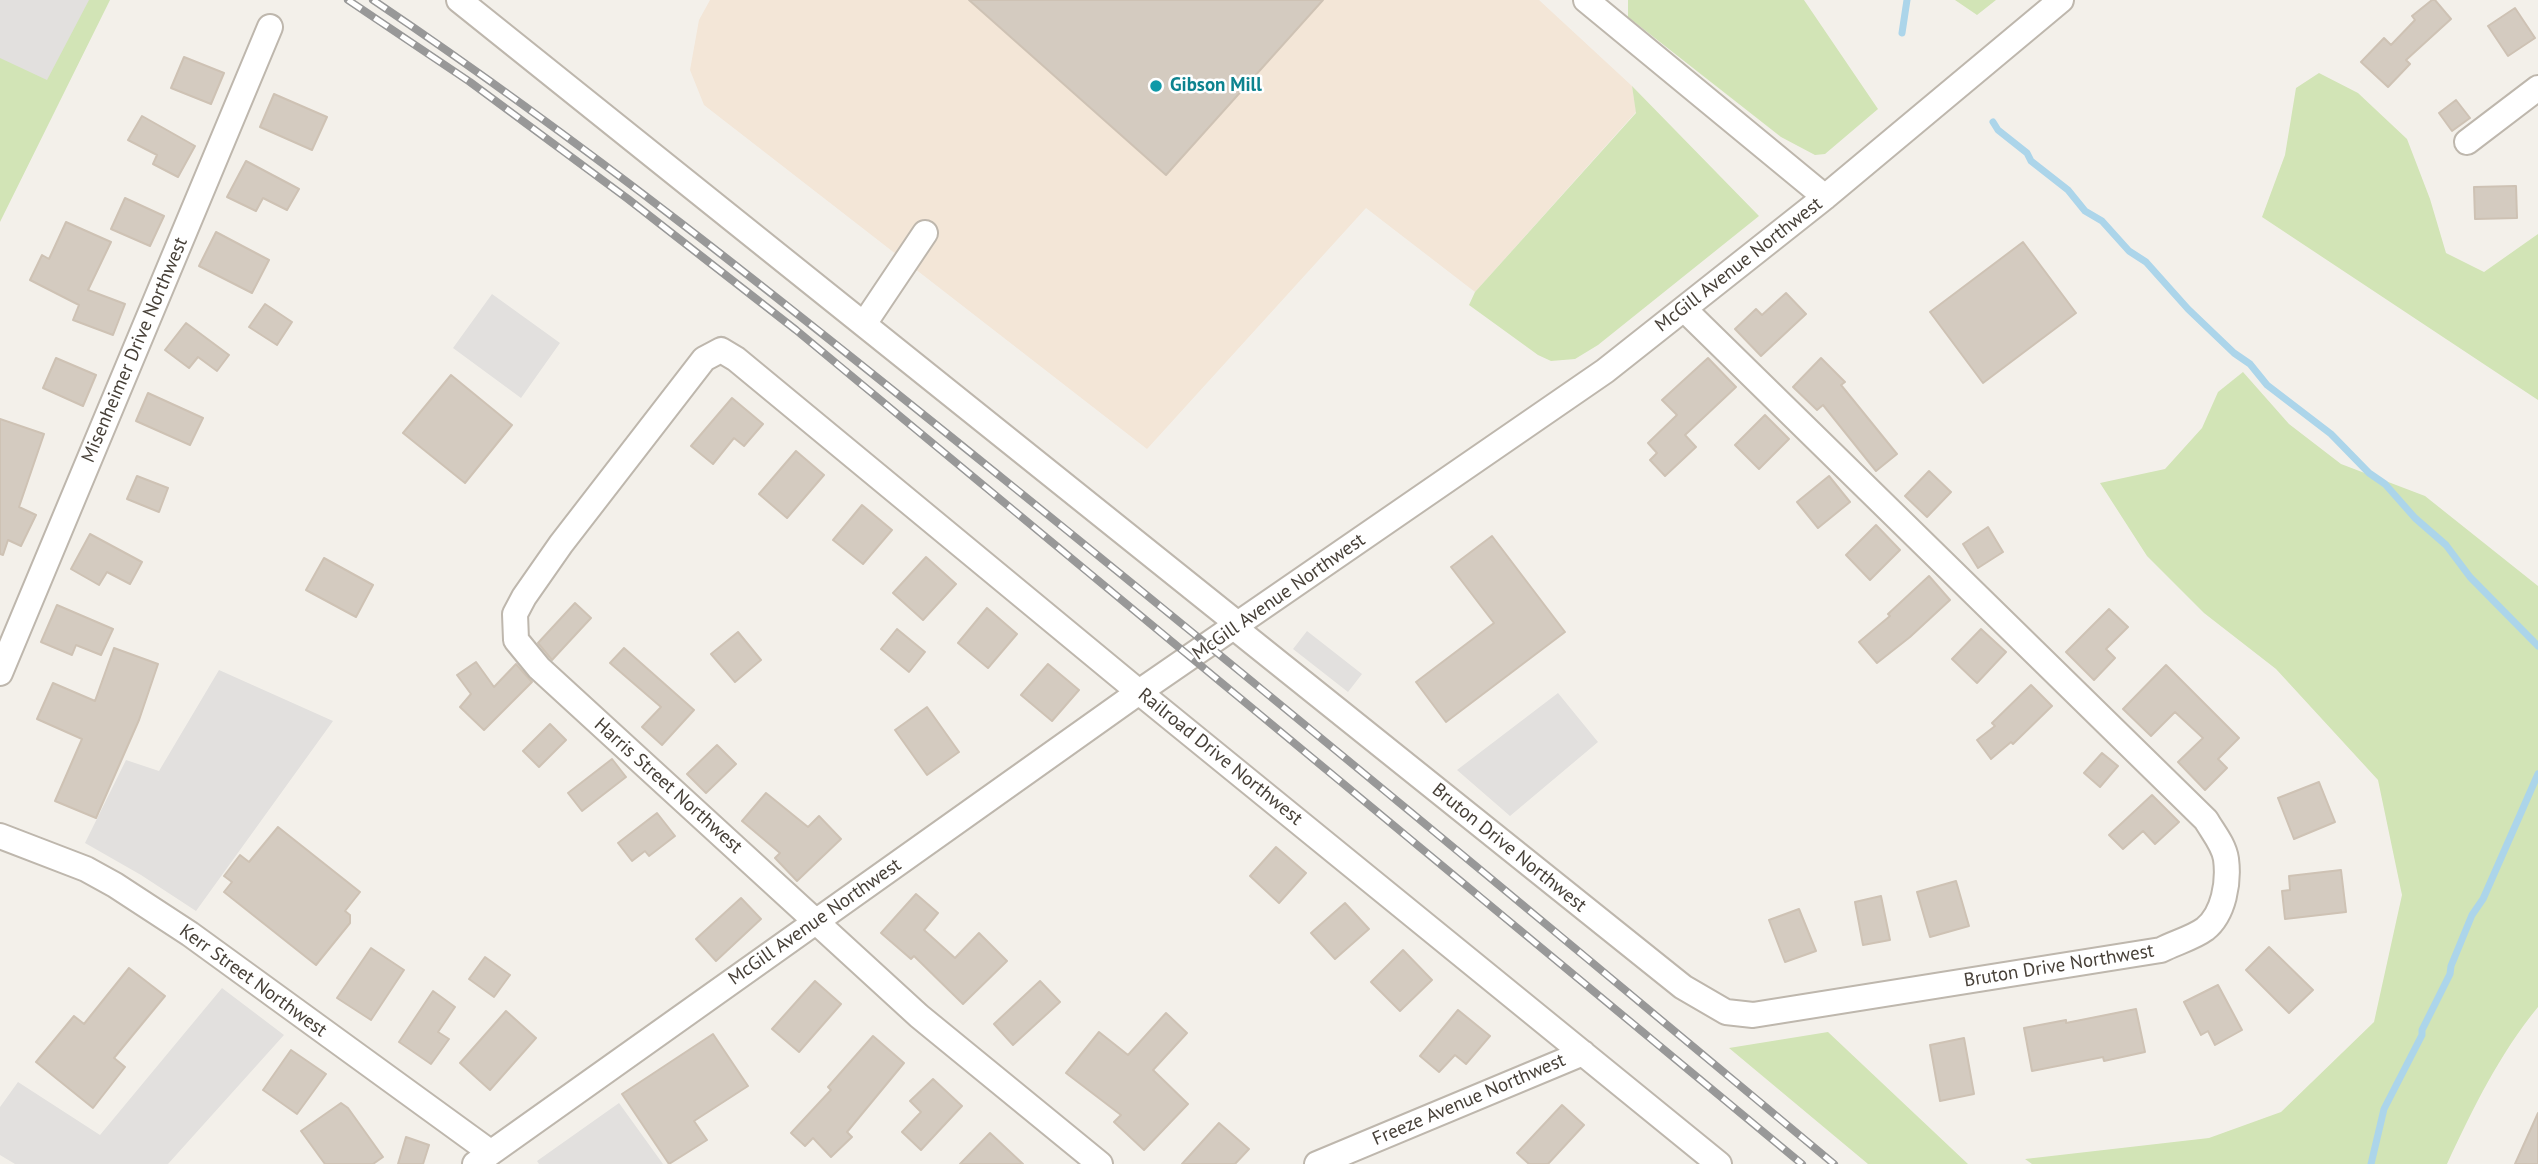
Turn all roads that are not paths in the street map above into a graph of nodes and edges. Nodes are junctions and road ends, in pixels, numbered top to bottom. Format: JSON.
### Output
{"nodes":[{"id":1,"x":459,"y":0,"type":"edge"},
{"id":2,"x":1586,"y":0,"type":"edge"},
{"id":3,"x":2061,"y":0,"type":"edge"},
{"id":4,"x":271,"y":27,"type":"dead end"},
{"id":5,"x":2538,"y":88,"type":"edge"},
{"id":6,"x":2467,"y":142,"type":"dead end"},
{"id":7,"x":1825,"y":197,"type":"junction"},
{"id":8,"x":925,"y":233,"type":"dead end"},
{"id":9,"x":1684,"y":309,"type":"junction"},
{"id":10,"x":864,"y":324,"type":"junction"},
{"id":11,"x":721,"y":350,"type":"joint"},
{"id":12,"x":1237,"y":626,"type":"junction"},
{"id":13,"x":0,"y":673,"type":"edge"},
{"id":14,"x":1139,"y":692,"type":"junction"},
{"id":15,"x":0,"y":836,"type":"edge"},
{"id":16,"x":816,"y":920,"type":"junction"},
{"id":17,"x":1583,"y":1053,"type":"junction"},
{"id":18,"x":483,"y":1158,"type":"edge"},
{"id":19,"x":1100,"y":1164,"type":"edge"},
{"id":20,"x":1317,"y":1164,"type":"edge"},
{"id":21,"x":1719,"y":1164,"type":"edge"}],
"edges":[{"from":1,"to":10,"type":"street","name":"Bruton Drive Northwest"},
{"from":2,"to":7,"type":"street"},
{"from":3,"to":7,"type":"street","name":"McGill Avenue Northwest"},
{"from":4,"to":13,"type":"street","name":"Misenheimer Drive Northwest"},
{"from":5,"to":6,"type":"street"},
{"from":7,"to":9,"type":"street","name":"McGill Avenue Northwest"},
{"from":8,"to":10,"type":"street"},
{"from":9,"to":12,"type":"street","name":"McGill Avenue Northwest"},
{"from":9,"to":12,"type":"street","name":"Bruton Drive Northwest"},
{"from":10,"to":12,"type":"street","name":"Bruton Drive Northwest"},
{"from":11,"to":14,"type":"street","name":"Railroad Drive Northwest"},
{"from":11,"to":16,"type":"street","name":"Harris Street Northwest"},
{"from":12,"to":14,"type":"street","name":"McGill Avenue Northwest"},
{"from":14,"to":16,"type":"street","name":"McGill Avenue Northwest"},
{"from":14,"to":17,"type":"street","name":"Railroad Drive Northwest"},
{"from":15,"to":18,"type":"street","name":"Kerr Street Northwest"},
{"from":16,"to":18,"type":"street","name":"McGill Avenue Northwest"},
{"from":16,"to":19,"type":"street","name":"Harris Street Northwest"},
{"from":17,"to":20,"type":"street","name":"Freeze Avenue Northwest"},
{"from":17,"to":21,"type":"street","name":"Railroad Drive Northwest"}]}
